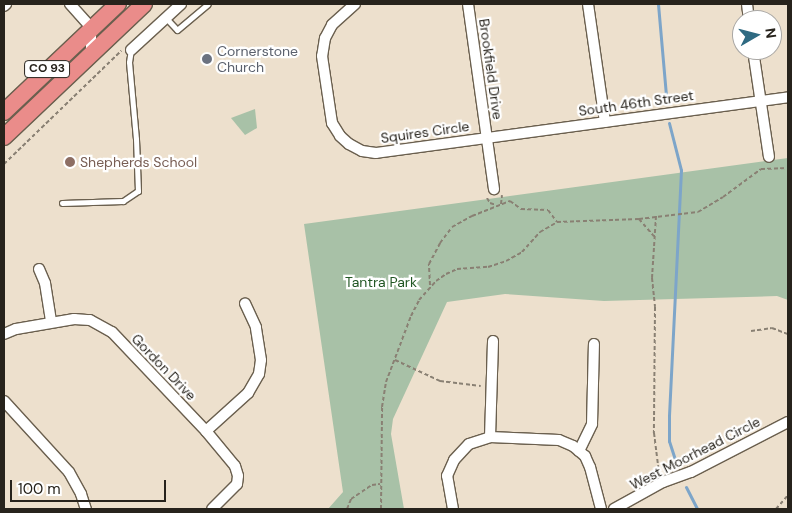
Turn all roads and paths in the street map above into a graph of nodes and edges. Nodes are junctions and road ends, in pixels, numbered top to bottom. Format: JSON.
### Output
{"nodes":[{"id":1,"x":70,"y":4,"type":"edge"},
{"id":2,"x":118,"y":4,"type":"edge"},
{"id":3,"x":144,"y":4,"type":"edge"},
{"id":4,"x":181,"y":4,"type":"edge"},
{"id":5,"x":208,"y":4,"type":"edge"},
{"id":6,"x":355,"y":4,"type":"edge"},
{"id":7,"x":468,"y":4,"type":"edge"},
{"id":8,"x":588,"y":4,"type":"edge"},
{"id":9,"x":166,"y":18,"type":"junction"},
{"id":10,"x":92,"y":27,"type":"junction"},
{"id":11,"x":127,"y":50,"type":"junction"},
{"id":12,"x":91,"y":54,"type":"junction"},
{"id":13,"x":754,"y":60,"type":"edge"},
{"id":14,"x":788,"y":97,"type":"edge"},
{"id":15,"x":760,"y":101,"type":"junction"},
{"id":16,"x":4,"y":112,"type":"edge"},
{"id":17,"x":605,"y":122,"type":"junction"},
{"id":18,"x":4,"y":137,"type":"edge"},
{"id":19,"x":487,"y":137,"type":"junction"},
{"id":20,"x":769,"y":157,"type":"dead end"},
{"id":21,"x":4,"y":164,"type":"edge"},
{"id":22,"x":788,"y":168,"type":"edge"},
{"id":23,"x":494,"y":189,"type":"dead end"},
{"id":24,"x":487,"y":198,"type":"dead end"},
{"id":25,"x":62,"y":203,"type":"dead end"},
{"id":26,"x":501,"y":204,"type":"junction"},
{"id":27,"x":656,"y":216,"type":"junction"},
{"id":28,"x":639,"y":219,"type":"junction"},
{"id":29,"x":557,"y":222,"type":"junction"},
{"id":30,"x":654,"y":236,"type":"junction"},
{"id":31,"x":39,"y":269,"type":"dead end"},
{"id":32,"x":430,"y":286,"type":"junction"},
{"id":33,"x":245,"y":303,"type":"dead end"},
{"id":34,"x":51,"y":322,"type":"junction"},
{"id":35,"x":751,"y":331,"type":"dead end"},
{"id":36,"x":4,"y":334,"type":"edge"},
{"id":37,"x":788,"y":334,"type":"edge"},
{"id":38,"x":493,"y":341,"type":"dead end"},
{"id":39,"x":594,"y":344,"type":"dead end"},
{"id":40,"x":395,"y":360,"type":"junction"},
{"id":41,"x":491,"y":387,"type":"junction"},
{"id":42,"x":4,"y":401,"type":"edge"},
{"id":43,"x":788,"y":422,"type":"edge"},
{"id":44,"x":206,"y":431,"type":"junction"},
{"id":45,"x":490,"y":437,"type":"junction"},
{"id":46,"x":579,"y":451,"type":"junction"},
{"id":47,"x":662,"y":482,"type":"junction"},
{"id":48,"x":380,"y":484,"type":"junction"},
{"id":49,"x":788,"y":494,"type":"edge"},
{"id":50,"x":86,"y":509,"type":"edge"},
{"id":51,"x":212,"y":509,"type":"edge"},
{"id":52,"x":347,"y":509,"type":"edge"},
{"id":53,"x":381,"y":509,"type":"edge"},
{"id":54,"x":453,"y":509,"type":"edge"},
{"id":55,"x":601,"y":509,"type":"edge"},
{"id":56,"x":614,"y":509,"type":"edge"},
{"id":57,"x":776,"y":509,"type":"edge"}],
"edges":[{"from":1,"to":10,"type":"street"},
{"from":2,"to":10,"type":"highway","number":"CO 93"},
{"from":3,"to":12,"type":"highway","number":"CO 93"},
{"from":4,"to":9,"type":"street"},
{"from":5,"to":9,"type":"lane"},
{"from":6,"to":19,"type":"street","name":"Squires Circle"},
{"from":7,"to":19,"type":"street","name":"Brookfield Drive"},
{"from":8,"to":17,"type":"street"},
{"from":9,"to":11,"type":"street"},
{"from":10,"to":12,"type":"street"},
{"from":10,"to":16,"type":"highway","number":"CO 93"},
{"from":11,"to":21,"type":"path"},
{"from":11,"to":25,"type":"lane"},
{"from":12,"to":18,"type":"highway","number":"CO 93"},
{"from":13,"to":15,"type":"street"},
{"from":14,"to":15,"type":"street","name":"South 46th Street"},
{"from":15,"to":17,"type":"street","name":"South 46th Street"},
{"from":15,"to":20,"type":"street"},
{"from":17,"to":19,"type":"street","name":"South 46th Street"},
{"from":19,"to":23,"type":"street","name":"Brookfield Drive"},
{"from":22,"to":27,"type":"path"},
{"from":24,"to":26,"type":"path"},
{"from":26,"to":29,"type":"path"},
{"from":26,"to":32,"type":"path"},
{"from":27,"to":28,"type":"path"},
{"from":27,"to":30,"type":"path"},
{"from":28,"to":29,"type":"path"},
{"from":28,"to":30,"type":"path"},
{"from":29,"to":32,"type":"path"},
{"from":30,"to":47,"type":"path"},
{"from":31,"to":34,"type":"street"},
{"from":32,"to":40,"type":"path"},
{"from":33,"to":44,"type":"street"},
{"from":34,"to":36,"type":"street","name":"Gordon Drive"},
{"from":34,"to":44,"type":"street","name":"Gordon Drive"},
{"from":35,"to":37,"type":"path"},
{"from":38,"to":41,"type":"street"},
{"from":39,"to":46,"type":"street"},
{"from":40,"to":41,"type":"path"},
{"from":40,"to":48,"type":"path"},
{"from":41,"to":45,"type":"street"},
{"from":42,"to":50,"type":"street"},
{"from":43,"to":47,"type":"street","name":"West Moorhead Circle"},
{"from":44,"to":51,"type":"street","name":"Gordon Drive"},
{"from":45,"to":46,"type":"street"},
{"from":45,"to":54,"type":"street"},
{"from":46,"to":55,"type":"street"},
{"from":47,"to":56,"type":"street","name":"West Moorhead Circle"},
{"from":48,"to":52,"type":"path"},
{"from":48,"to":53,"type":"path"},
{"from":49,"to":57,"type":"path"}]}
